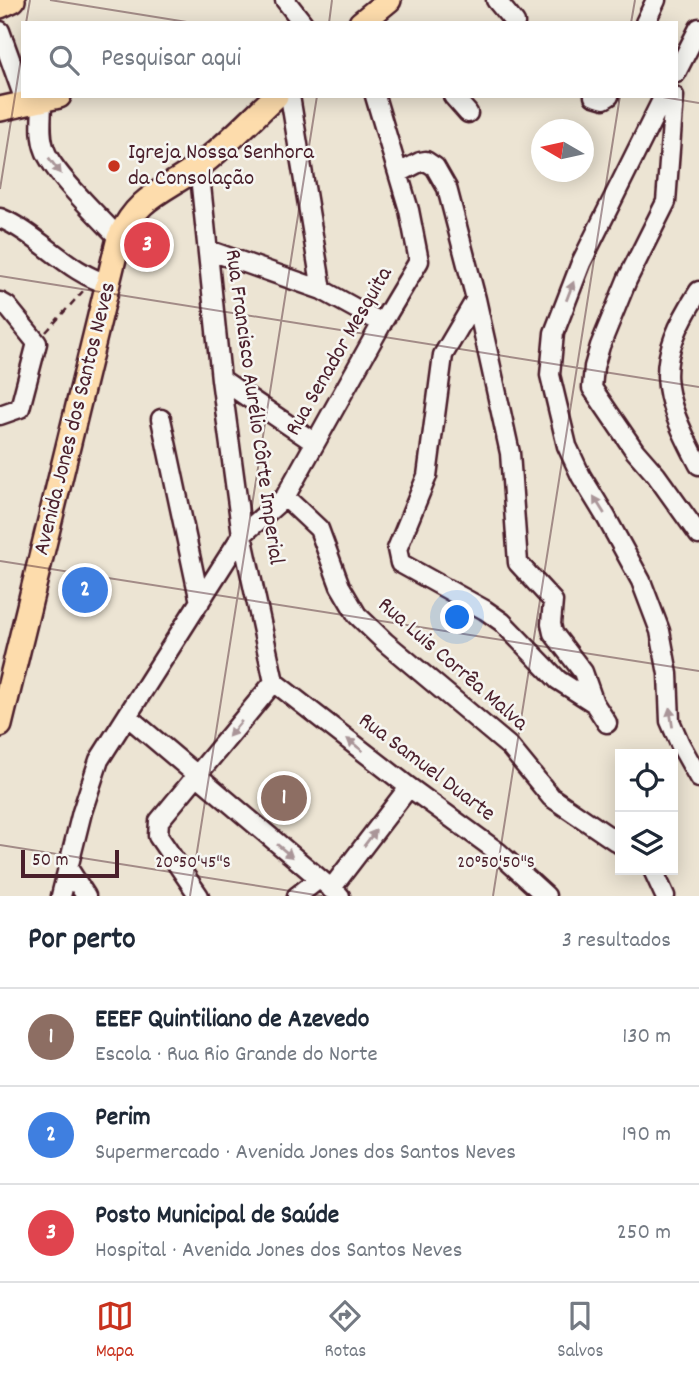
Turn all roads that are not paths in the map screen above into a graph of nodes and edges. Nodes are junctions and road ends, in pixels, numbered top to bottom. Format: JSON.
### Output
{"nodes":[{"id":1,"x":13,"y":0,"type":"edge"},
{"id":2,"x":285,"y":0,"type":"edge"},
{"id":3,"x":496,"y":0,"type":"edge"},
{"id":4,"x":656,"y":0,"type":"edge"},
{"id":5,"x":0,"y":6,"type":"edge"},
{"id":6,"x":301,"y":21,"type":"edge"},
{"id":7,"x":513,"y":21,"type":"edge"},
{"id":8,"x":646,"y":21,"type":"edge"},
{"id":9,"x":699,"y":28,"type":"edge"},
{"id":10,"x":0,"y":31,"type":"edge"},
{"id":11,"x":678,"y":69,"type":"edge"},
{"id":12,"x":21,"y":72,"type":"edge"},
{"id":13,"x":274,"y":98,"type":"edge"},
{"id":14,"x":290,"y":98,"type":"edge"},
{"id":15,"x":376,"y":98,"type":"edge"},
{"id":16,"x":455,"y":98,"type":"edge"},
{"id":17,"x":663,"y":98,"type":"edge"},
{"id":18,"x":674,"y":98,"type":"edge"},
{"id":19,"x":35,"y":99,"type":"edge"},
{"id":20,"x":0,"y":109,"type":"edge"},
{"id":21,"x":468,"y":113,"type":"dead end"},
{"id":22,"x":199,"y":166,"type":"junction"},
{"id":23,"x":399,"y":173,"type":"junction"},
{"id":24,"x":0,"y":218,"type":"edge"},
{"id":25,"x":119,"y":238,"type":"junction"},
{"id":26,"x":208,"y":250,"type":"junction"},
{"id":27,"x":101,"y":282,"type":"junction"},
{"id":28,"x":322,"y":290,"type":"junction"},
{"id":29,"x":699,"y":291,"type":"edge"},
{"id":30,"x":476,"y":299,"type":"junction"},
{"id":31,"x":0,"y":302,"type":"edge"},
{"id":32,"x":383,"y":323,"type":"junction"},
{"id":33,"x":221,"y":379,"type":"junction"},
{"id":34,"x":0,"y":415,"type":"edge"},
{"id":35,"x":161,"y":419,"type":"dead end"},
{"id":36,"x":315,"y":443,"type":"junction"},
{"id":37,"x":699,"y":465,"type":"edge"},
{"id":38,"x":285,"y":497,"type":"junction"},
{"id":39,"x":698,"y":533,"type":"edge"},
{"id":40,"x":242,"y":535,"type":"junction"},
{"id":41,"x":200,"y":602,"type":"junction"},
{"id":42,"x":274,"y":682,"type":"junction"},
{"id":43,"x":594,"y":703,"type":"junction"},
{"id":44,"x":127,"y":716,"type":"junction"},
{"id":45,"x":607,"y":723,"type":"dead end"},
{"id":46,"x":0,"y":725,"type":"edge"},
{"id":47,"x":195,"y":775,"type":"junction"},
{"id":48,"x":699,"y":778,"type":"edge"},
{"id":49,"x":409,"y":787,"type":"junction"},
{"id":50,"x":615,"y":841,"type":"edge"},
{"id":51,"x":68,"y":869,"type":"junction"},
{"id":52,"x":655,"y":875,"type":"edge"},
{"id":53,"x":330,"y":888,"type":"edge"},
{"id":54,"x":61,"y":896,"type":"edge"},
{"id":55,"x":86,"y":896,"type":"edge"},
{"id":56,"x":199,"y":896,"type":"edge"},
{"id":57,"x":297,"y":896,"type":"edge"},
{"id":58,"x":546,"y":896,"type":"edge"},
{"id":59,"x":665,"y":896,"type":"edge"}],
"edges":[{"from":1,"to":5,"type":"main road"},
{"from":2,"to":6,"type":"street"},
{"from":3,"to":7,"type":"street"},
{"from":4,"to":8,"type":"street"},
{"from":9,"to":11,"type":"street"},
{"from":10,"to":12,"type":"street"},
{"from":13,"to":22,"type":"main road","name":"Avenida Jones dos Santos Neves"},
{"from":14,"to":28,"type":"street"},
{"from":15,"to":23,"type":"street","name":"Rua Senador Mesquita"},
{"from":16,"to":21,"type":"street"},
{"from":48,"to":17,"type":"street","one_way":true},
{"from":18,"to":39,"type":"street"},
{"from":19,"to":20,"type":"main road"},
{"from":19,"to":25,"type":"street","one_way":true},
{"from":22,"to":25,"type":"main road","name":"Avenida Jones dos Santos Neves"},
{"from":22,"to":26,"type":"street","name":"Rua Francisco Aurélio Côrte Imperial"},
{"from":23,"to":30,"type":"street"},
{"from":23,"to":32,"type":"street","name":"Rua Senador Mesquita"},
{"from":24,"to":27,"type":"street"},
{"from":25,"to":27,"type":"main road","name":"Avenida Jones dos Santos Neves"},
{"from":26,"to":28,"type":"street"},
{"from":26,"to":33,"type":"street","name":"Rua Francisco Aurélio Côrte Imperial"},
{"from":27,"to":46,"type":"main road","name":"Avenida Jones dos Santos Neves"},
{"from":28,"to":32,"type":"street"},
{"from":29,"to":37,"type":"street"},
{"from":30,"to":43,"type":"street"},
{"from":30,"to":43,"type":"street"},
{"from":31,"to":34,"type":"street"},
{"from":32,"to":36,"type":"street","name":"Rua Senador Mesquita"},
{"from":33,"to":36,"type":"street"},
{"from":33,"to":40,"type":"street","name":"Rua Francisco Aurélio Côrte Imperial"},
{"from":35,"to":41,"type":"street"},
{"from":36,"to":38,"type":"street","name":"Rua Senador Mesquita"},
{"from":38,"to":40,"type":"street","name":"Rua Senador Mesquita"},
{"from":38,"to":50,"type":"street","name":"Rua Luis Corrêa Malva"},
{"from":40,"to":41,"type":"street","name":"Rua Senador Mesquita"},
{"from":40,"to":42,"type":"street","name":"Rua Francisco Aurélio Côrte Imperial"},
{"from":41,"to":44,"type":"street","name":"Rua Senador Mesquita"},
{"from":42,"to":47,"type":"street","one_way":true},
{"from":49,"to":42,"type":"street","name":"Rua Samuel Duarte","one_way":true},
{"from":43,"to":45,"type":"street"},
{"from":44,"to":47,"type":"street"},
{"from":44,"to":51,"type":"street","name":"Rua Senador Mesquita"},
{"from":47,"to":53,"type":"street","one_way":true},
{"from":47,"to":56,"type":"street"},
{"from":53,"to":49,"type":"street","one_way":true},
{"from":49,"to":58,"type":"street","name":"Rua Samuel Duarte"},
{"from":51,"to":54,"type":"street","name":"Rua Senador Mesquita"},
{"from":51,"to":55,"type":"street"},
{"from":52,"to":59,"type":"street"},
{"from":53,"to":57,"type":"street"}]}
